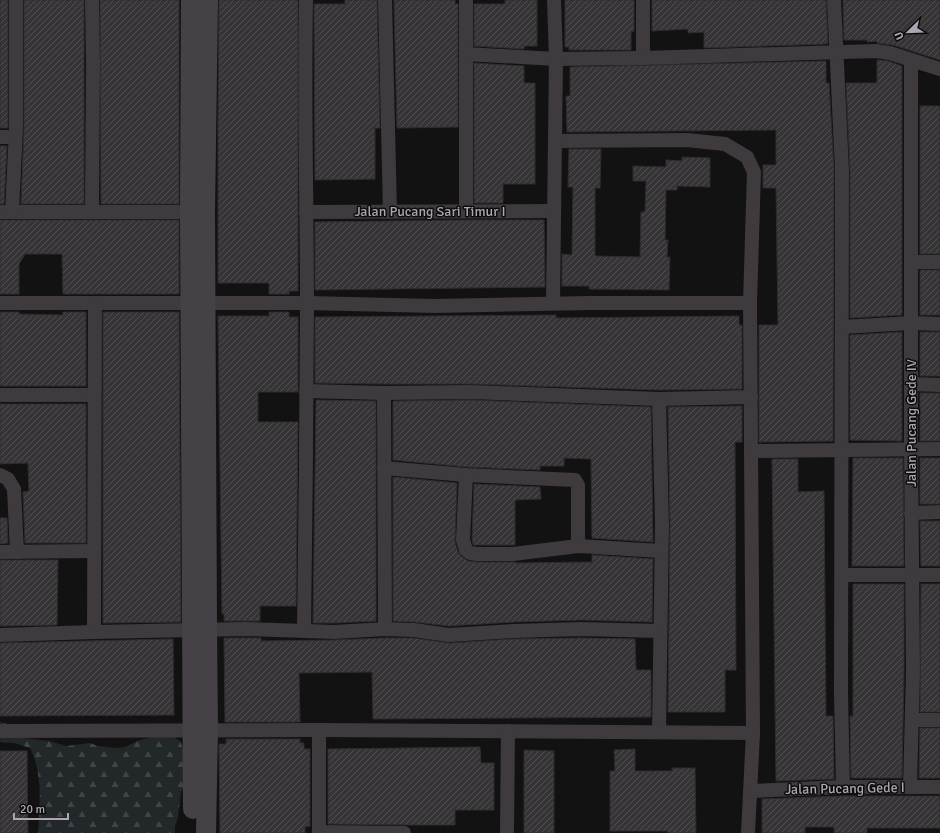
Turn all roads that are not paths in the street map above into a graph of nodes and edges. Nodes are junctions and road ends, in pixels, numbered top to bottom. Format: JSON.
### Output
{"nodes":[{"id":1,"x":16,"y":0,"type":"edge"},
{"id":2,"x":92,"y":0,"type":"edge"},
{"id":3,"x":191,"y":0,"type":"edge"},
{"id":4,"x":208,"y":0,"type":"edge"},
{"id":5,"x":306,"y":0,"type":"edge"},
{"id":6,"x":385,"y":0,"type":"edge"},
{"id":7,"x":466,"y":0,"type":"edge"},
{"id":8,"x":554,"y":0,"type":"edge"},
{"id":9,"x":643,"y":0,"type":"edge"},
{"id":10,"x":834,"y":0,"type":"edge"},
{"id":11,"x":466,"y":54,"type":"junction"},
{"id":12,"x":837,"y":54,"type":"junction"},
{"id":13,"x":643,"y":58,"type":"junction"},
{"id":14,"x":556,"y":59,"type":"junction"},
{"id":15,"x":911,"y":60,"type":"junction"},
{"id":16,"x":940,"y":69,"type":"edge"},
{"id":17,"x":0,"y":137,"type":"edge"},
{"id":18,"x":16,"y":137,"type":"junction"},
{"id":19,"x":555,"y":141,"type":"junction"},
{"id":20,"x":92,"y":211,"type":"junction"},
{"id":21,"x":466,"y":211,"type":"junction"},
{"id":22,"x":554,"y":211,"type":"junction"},
{"id":23,"x":6,"y":212,"type":"edge"},
{"id":24,"x":198,"y":212,"type":"junction"},
{"id":25,"x":306,"y":212,"type":"junction"},
{"id":26,"x":390,"y":212,"type":"junction"},
{"id":27,"x":912,"y":262,"type":"junction"},
{"id":28,"x":940,"y":262,"type":"edge"},
{"id":29,"x":0,"y":303,"type":"edge"},
{"id":30,"x":95,"y":303,"type":"junction"},
{"id":31,"x":198,"y":303,"type":"junction"},
{"id":32,"x":307,"y":303,"type":"junction"},
{"id":33,"x":554,"y":303,"type":"junction"},
{"id":34,"x":750,"y":303,"type":"junction"},
{"id":35,"x":911,"y":323,"type":"junction"},
{"id":36,"x":940,"y":324,"type":"edge"},
{"id":37,"x":842,"y":327,"type":"junction"},
{"id":38,"x":911,"y":384,"type":"junction"},
{"id":39,"x":940,"y":385,"type":"edge"},
{"id":40,"x":306,"y":391,"type":"junction"},
{"id":41,"x":384,"y":393,"type":"junction"},
{"id":42,"x":0,"y":395,"type":"edge"},
{"id":43,"x":94,"y":395,"type":"junction"},
{"id":44,"x":751,"y":397,"type":"junction"},
{"id":45,"x":659,"y":399,"type":"junction"},
{"id":46,"x":911,"y":449,"type":"junction"},
{"id":47,"x":940,"y":449,"type":"edge"},
{"id":48,"x":842,"y":450,"type":"junction"},
{"id":49,"x":751,"y":451,"type":"junction"},
{"id":50,"x":384,"y":468,"type":"junction"},
{"id":51,"x":0,"y":475,"type":"edge"},
{"id":52,"x":466,"y":476,"type":"junction"},
{"id":53,"x":940,"y":512,"type":"edge"},
{"id":54,"x":911,"y":513,"type":"junction"},
{"id":55,"x":578,"y":546,"type":"junction"},
{"id":56,"x":94,"y":551,"type":"junction"},
{"id":57,"x":661,"y":551,"type":"junction"},
{"id":58,"x":0,"y":552,"type":"edge"},
{"id":59,"x":17,"y":552,"type":"junction"},
{"id":60,"x":912,"y":574,"type":"junction"},
{"id":61,"x":940,"y":575,"type":"edge"},
{"id":62,"x":842,"y":576,"type":"junction"},
{"id":63,"x":385,"y":629,"type":"junction"},
{"id":64,"x":199,"y":630,"type":"junction"},
{"id":65,"x":304,"y":631,"type":"junction"},
{"id":66,"x":660,"y":631,"type":"junction"},
{"id":67,"x":94,"y":632,"type":"junction"},
{"id":68,"x":0,"y":635,"type":"edge"},
{"id":69,"x":912,"y":720,"type":"junction"},
{"id":70,"x":940,"y":720,"type":"edge"},
{"id":71,"x":200,"y":730,"type":"junction"},
{"id":72,"x":319,"y":730,"type":"junction"},
{"id":73,"x":508,"y":731,"type":"junction"},
{"id":74,"x":0,"y":732,"type":"edge"},
{"id":75,"x":660,"y":732,"type":"junction"},
{"id":76,"x":752,"y":733,"type":"junction"},
{"id":77,"x":843,"y":787,"type":"junction"},
{"id":78,"x":910,"y":787,"type":"junction"},
{"id":79,"x":940,"y":787,"type":"edge"},
{"id":80,"x":750,"y":791,"type":"junction"},
{"id":81,"x":319,"y":832,"type":"edge"},
{"id":82,"x":193,"y":833,"type":"edge"},
{"id":83,"x":206,"y":833,"type":"edge"},
{"id":84,"x":404,"y":833,"type":"edge"},
{"id":85,"x":507,"y":833,"type":"edge"},
{"id":86,"x":748,"y":833,"type":"edge"}],
"edges":[{"from":1,"to":18,"type":"street"},
{"from":2,"to":20,"type":"street"},
{"from":3,"to":24,"type":"main road"},
{"from":4,"to":24,"type":"main road"},
{"from":5,"to":25,"type":"street"},
{"from":6,"to":26,"type":"street"},
{"from":7,"to":11,"type":"street"},
{"from":8,"to":14,"type":"street"},
{"from":9,"to":13,"type":"street"},
{"from":10,"to":12,"type":"street"},
{"from":11,"to":14,"type":"street"},
{"from":11,"to":21,"type":"street"},
{"from":12,"to":13,"type":"street"},
{"from":12,"to":15,"type":"street"},
{"from":12,"to":37,"type":"street"},
{"from":13,"to":14,"type":"street"},
{"from":14,"to":19,"type":"street"},
{"from":15,"to":16,"type":"street"},
{"from":15,"to":27,"type":"street","name":"Jalan Pucang Gede IV"},
{"from":17,"to":18,"type":"street"},
{"from":18,"to":23,"type":"street"},
{"from":19,"to":22,"type":"street"},
{"from":19,"to":34,"type":"street"},
{"from":20,"to":23,"type":"street"},
{"from":20,"to":24,"type":"street"},
{"from":21,"to":22,"type":"street","name":"Jalan Pucang Sari Timur I"},
{"from":21,"to":26,"type":"street","name":"Jalan Pucang Sari Timur I"},
{"from":22,"to":33,"type":"street"},
{"from":24,"to":31,"type":"main road"},
{"from":25,"to":26,"type":"street","name":"Jalan Pucang Sari Timur I"},
{"from":25,"to":32,"type":"street"},
{"from":27,"to":28,"type":"street"},
{"from":27,"to":35,"type":"street","name":"Jalan Pucang Gede IV"},
{"from":29,"to":30,"type":"street"},
{"from":30,"to":31,"type":"street"},
{"from":30,"to":43,"type":"street"},
{"from":31,"to":32,"type":"street"},
{"from":31,"to":64,"type":"main road"},
{"from":32,"to":33,"type":"street"},
{"from":32,"to":40,"type":"street"},
{"from":33,"to":34,"type":"street"},
{"from":34,"to":44,"type":"street"},
{"from":35,"to":36,"type":"street"},
{"from":35,"to":37,"type":"street"},
{"from":35,"to":38,"type":"street","name":"Jalan Pucang Gede IV"},
{"from":37,"to":48,"type":"street"},
{"from":38,"to":39,"type":"street"},
{"from":38,"to":46,"type":"street","name":"Jalan Pucang Gede IV"},
{"from":40,"to":41,"type":"street"},
{"from":40,"to":65,"type":"street"},
{"from":41,"to":45,"type":"street"},
{"from":41,"to":50,"type":"street"},
{"from":42,"to":43,"type":"street"},
{"from":43,"to":56,"type":"street"},
{"from":44,"to":45,"type":"street"},
{"from":44,"to":49,"type":"street"},
{"from":45,"to":57,"type":"street"},
{"from":46,"to":47,"type":"street"},
{"from":46,"to":48,"type":"street"},
{"from":46,"to":54,"type":"street","name":"Jalan Pucang Gede IV"},
{"from":48,"to":49,"type":"street"},
{"from":48,"to":62,"type":"street"},
{"from":49,"to":76,"type":"street"},
{"from":50,"to":52,"type":"street"},
{"from":50,"to":63,"type":"street"},
{"from":51,"to":59,"type":"street"},
{"from":52,"to":55,"type":"street"},
{"from":52,"to":55,"type":"street"},
{"from":53,"to":54,"type":"street"},
{"from":54,"to":60,"type":"street","name":"Jalan Pucang Gede IV"},
{"from":55,"to":57,"type":"street"},
{"from":56,"to":59,"type":"street"},
{"from":56,"to":67,"type":"street"},
{"from":57,"to":66,"type":"street"},
{"from":58,"to":59,"type":"street"},
{"from":60,"to":61,"type":"street"},
{"from":60,"to":62,"type":"street"},
{"from":60,"to":69,"type":"street","name":"Jalan Pucang Gede IV"},
{"from":62,"to":77,"type":"street"},
{"from":63,"to":65,"type":"street"},
{"from":63,"to":66,"type":"street"},
{"from":64,"to":65,"type":"street"},
{"from":64,"to":67,"type":"street"},
{"from":64,"to":71,"type":"main road"},
{"from":66,"to":75,"type":"street"},
{"from":67,"to":68,"type":"street"},
{"from":69,"to":70,"type":"street"},
{"from":69,"to":78,"type":"street","name":"Jalan Pucang Gede IV"},
{"from":71,"to":72,"type":"street"},
{"from":71,"to":74,"type":"street"},
{"from":71,"to":82,"type":"main road"},
{"from":71,"to":83,"type":"main road"},
{"from":72,"to":73,"type":"street"},
{"from":72,"to":81,"type":"street"},
{"from":73,"to":75,"type":"street"},
{"from":73,"to":85,"type":"street"},
{"from":75,"to":76,"type":"street"},
{"from":76,"to":80,"type":"street"},
{"from":77,"to":78,"type":"street","name":"Jalan Pucang Gede I"},
{"from":77,"to":80,"type":"street","name":"Jalan Pucang Gede I"},
{"from":78,"to":79,"type":"street","name":"Jalan Pucang Gede I"},
{"from":80,"to":86,"type":"street"},
{"from":81,"to":84,"type":"street"}]}
